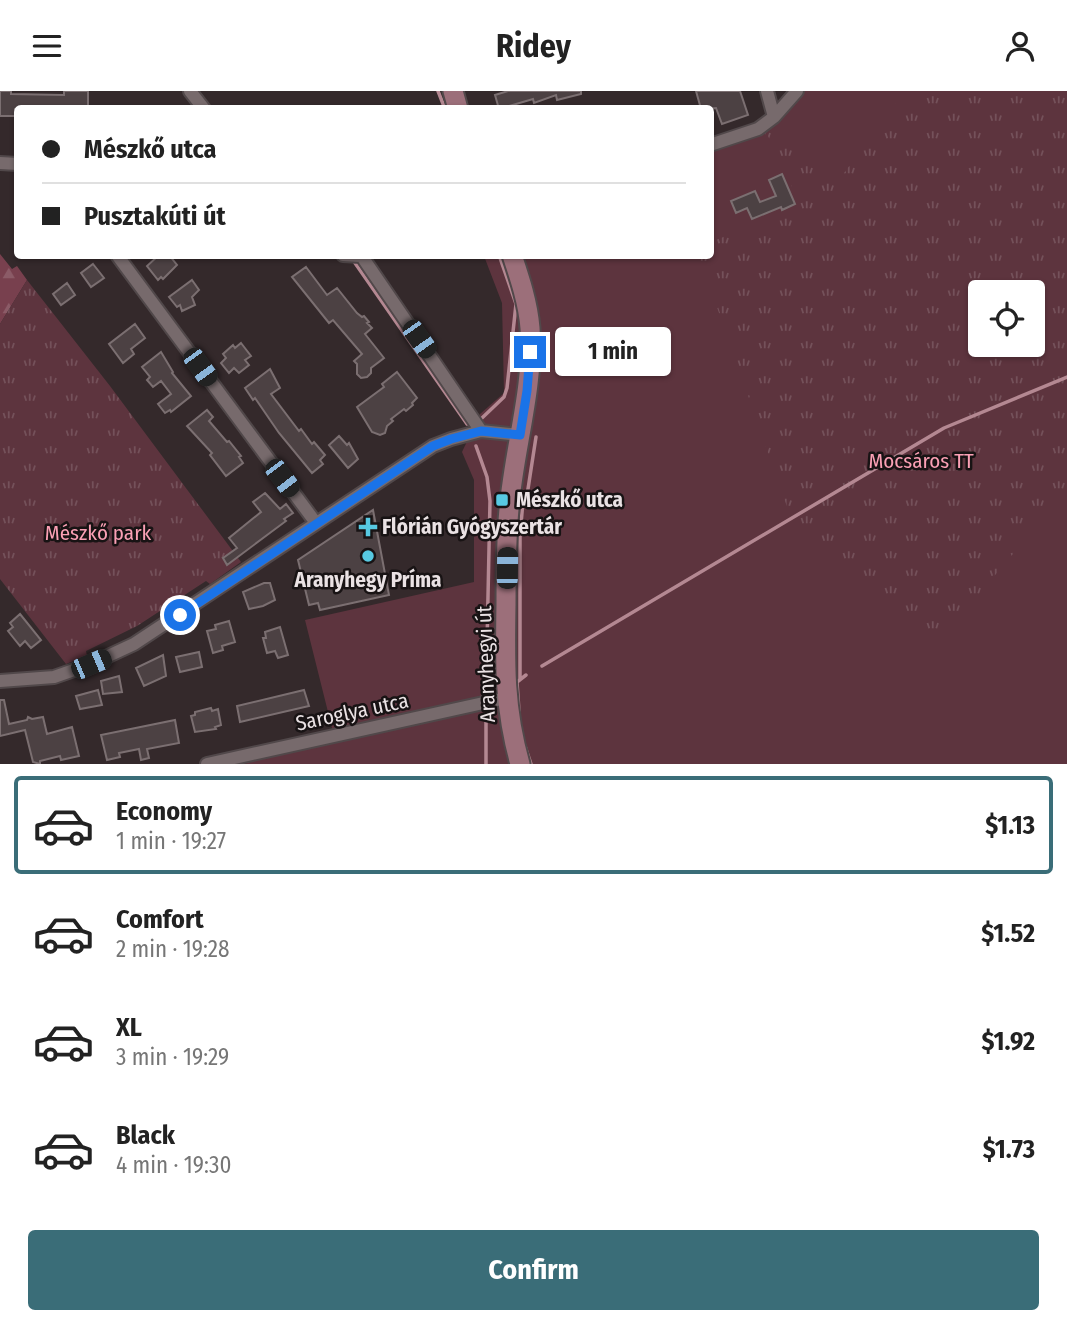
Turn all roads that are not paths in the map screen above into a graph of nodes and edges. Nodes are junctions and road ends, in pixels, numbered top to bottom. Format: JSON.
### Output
{"nodes":[{"id":1,"x":190,"y":91,"type":"edge"},
{"id":2,"x":767,"y":91,"type":"edge"},
{"id":3,"x":797,"y":91,"type":"edge"},
{"id":4,"x":201,"y":105,"type":"edge"},
{"id":5,"x":774,"y":117,"type":"junction"},
{"id":6,"x":714,"y":144,"type":"edge"},
{"id":7,"x":120,"y":259,"type":"edge"},
{"id":8,"x":363,"y":259,"type":"edge"},
{"id":9,"x":513,"y":259,"type":"edge"},
{"id":10,"x":481,"y":431,"type":"junction"},
{"id":11,"x":520,"y":435,"type":"junction"},
{"id":12,"x":316,"y":523,"type":"junction"},
{"id":13,"x":0,"y":681,"type":"edge"},
{"id":14,"x":506,"y":698,"type":"junction"},
{"id":15,"x":207,"y":764,"type":"edge"},
{"id":16,"x":520,"y":764,"type":"edge"}],
"edges":[{"from":1,"to":4,"type":"street"},
{"from":2,"to":5,"type":"street"},
{"from":3,"to":5,"type":"street"},
{"from":5,"to":6,"type":"street"},
{"from":7,"to":12,"type":"street"},
{"from":8,"to":10,"type":"street"},
{"from":9,"to":11,"type":"street","name":"Aranyhegyi út"},
{"from":10,"to":11,"type":"street"},
{"from":10,"to":12,"type":"street"},
{"from":11,"to":14,"type":"street","name":"Aranyhegyi út"},
{"from":12,"to":13,"type":"street"},
{"from":14,"to":15,"type":"street","name":"Saroglya utca"},
{"from":14,"to":16,"type":"street","name":"Aranyhegyi út"}]}
